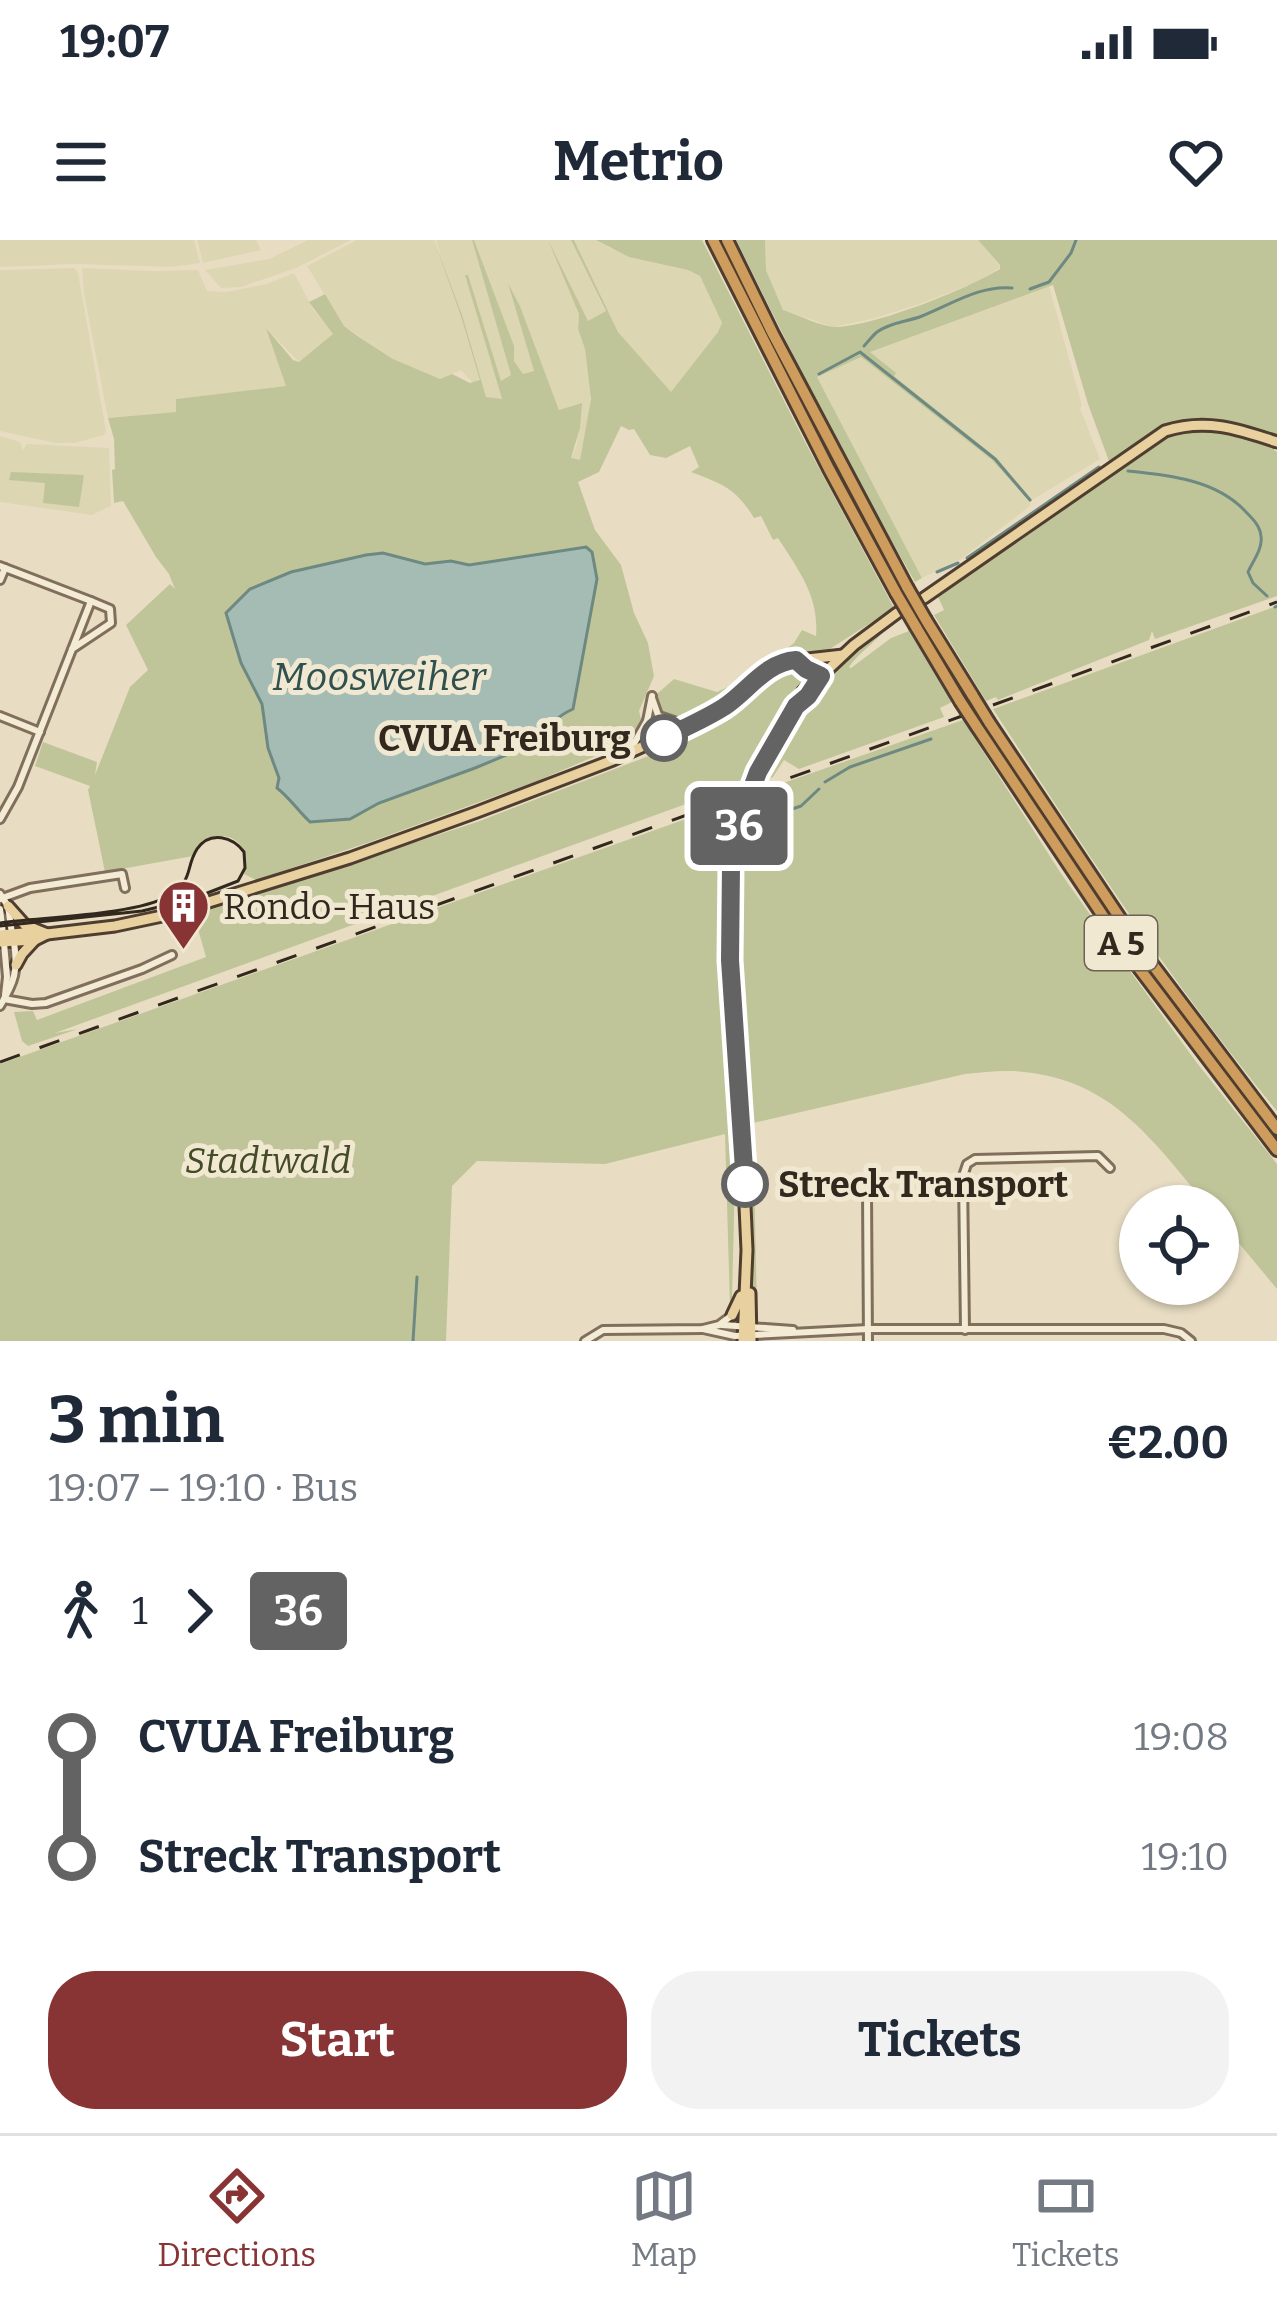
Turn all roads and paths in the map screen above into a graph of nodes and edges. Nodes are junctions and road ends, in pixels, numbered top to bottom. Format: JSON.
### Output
{"nodes":[{"id":1,"x":713,"y":240,"type":"edge"},
{"id":2,"x":728,"y":240,"type":"edge"},
{"id":3,"x":1277,"y":442,"type":"edge"},
{"id":4,"x":2,"y":567,"type":"edge"},
{"id":5,"x":0,"y":580,"type":"edge"},
{"id":6,"x":902,"y":590,"type":"junction"},
{"id":7,"x":924,"y":598,"type":"dead end"},
{"id":8,"x":91,"y":601,"type":"junction"},
{"id":9,"x":897,"y":613,"type":"dead end"},
{"id":10,"x":72,"y":650,"type":"junction"},
{"id":11,"x":843,"y":655,"type":"junction"},
{"id":12,"x":809,"y":659,"type":"junction"},
{"id":13,"x":796,"y":660,"type":"junction"},
{"id":14,"x":821,"y":676,"type":"junction"},
{"id":15,"x":658,"y":715,"type":"junction"},
{"id":16,"x":0,"y":716,"type":"edge"},
{"id":17,"x":647,"y":721,"type":"junction"},
{"id":18,"x":983,"y":725,"type":"junction"},
{"id":19,"x":689,"y":726,"type":"junction"},
{"id":20,"x":40,"y":732,"type":"junction"},
{"id":21,"x":657,"y":741,"type":"junction"},
{"id":22,"x":628,"y":754,"type":"junction"},
{"id":23,"x":0,"y":819,"type":"edge"},
{"id":24,"x":125,"y":888,"type":"dead end"},
{"id":25,"x":2,"y":901,"type":"edge"},
{"id":26,"x":40,"y":935,"type":"junction"},
{"id":27,"x":5,"y":938,"type":"edge"},
{"id":28,"x":172,"y":955,"type":"dead end"},
{"id":29,"x":16,"y":965,"type":"junction"},
{"id":30,"x":2,"y":1002,"type":"edge"},
{"id":31,"x":1277,"y":1129,"type":"edge"},
{"id":32,"x":1277,"y":1150,"type":"edge"},
{"id":33,"x":1110,"y":1168,"type":"dead end"},
{"id":34,"x":867,"y":1192,"type":"dead end"},
{"id":35,"x":746,"y":1286,"type":"junction"},
{"id":36,"x":732,"y":1315,"type":"joint"},
{"id":37,"x":719,"y":1325,"type":"junction"},
{"id":38,"x":704,"y":1329,"type":"junction"},
{"id":39,"x":868,"y":1329,"type":"junction"},
{"id":40,"x":965,"y":1330,"type":"junction"},
{"id":41,"x":801,"y":1331,"type":"junction"},
{"id":42,"x":747,"y":1334,"type":"edge"},
{"id":43,"x":780,"y":1335,"type":"junction"},
{"id":44,"x":585,"y":1341,"type":"edge"},
{"id":45,"x":772,"y":1341,"type":"edge"},
{"id":46,"x":868,"y":1341,"type":"edge"},
{"id":47,"x":1192,"y":1341,"type":"edge"}],
"edges":[{"from":1,"to":6,"type":"highway","number":"A 5"},
{"from":2,"to":6,"type":"highway","number":"A 5"},
{"from":3,"to":7,"type":"main road"},
{"from":4,"to":5,"type":"street"},
{"from":4,"to":8,"type":"street"},
{"from":6,"to":18,"type":"highway","number":"A 5","bridge":true},
{"from":8,"to":10,"type":"street"},
{"from":8,"to":10,"type":"street"},
{"from":9,"to":11,"type":"main road"},
{"from":10,"to":20,"type":"street"},
{"from":11,"to":12,"type":"main road"},
{"from":11,"to":14,"type":"main road"},
{"from":12,"to":13,"type":"main road"},
{"from":12,"to":14,"type":"main road"},
{"from":13,"to":14,"type":"main road"},
{"from":13,"to":19,"type":"main road"},
{"from":14,"to":35,"type":"main road","bridge":true},
{"from":15,"to":17,"type":"street"},
{"from":15,"to":19,"type":"street"},
{"from":15,"to":21,"type":"street"},
{"from":16,"to":20,"type":"street"},
{"from":17,"to":21,"type":"street"},
{"from":17,"to":22,"type":"street"},
{"from":18,"to":31,"type":"highway","number":"A 5"},
{"from":18,"to":32,"type":"highway","number":"A 5"},
{"from":19,"to":21,"type":"main road"},
{"from":20,"to":23,"type":"street"},
{"from":21,"to":22,"type":"main road"},
{"from":22,"to":26,"type":"main road"},
{"from":24,"to":25,"type":"street"},
{"from":25,"to":26,"type":"main road"},
{"from":25,"to":27,"type":"street"},
{"from":26,"to":27,"type":"main road"},
{"from":26,"to":29,"type":"main road"},
{"from":27,"to":29,"type":"street"},
{"from":27,"to":30,"type":"street"},
{"from":28,"to":30,"type":"street"},
{"from":29,"to":30,"type":"street"},
{"from":33,"to":40,"type":"street"},
{"from":34,"to":39,"type":"street"},
{"from":35,"to":36,"type":"main road"},
{"from":35,"to":42,"type":"main road"},
{"from":36,"to":37,"type":"street"},
{"from":37,"to":38,"type":"street"},
{"from":37,"to":42,"type":"street"},
{"from":38,"to":42,"type":"street"},
{"from":38,"to":44,"type":"street"},
{"from":39,"to":40,"type":"street"},
{"from":39,"to":41,"type":"street"},
{"from":39,"to":46,"type":"street"},
{"from":40,"to":47,"type":"street"},
{"from":41,"to":42,"type":"street"},
{"from":41,"to":43,"type":"street"},
{"from":42,"to":43,"type":"street"},
{"from":43,"to":45,"type":"street"}]}
